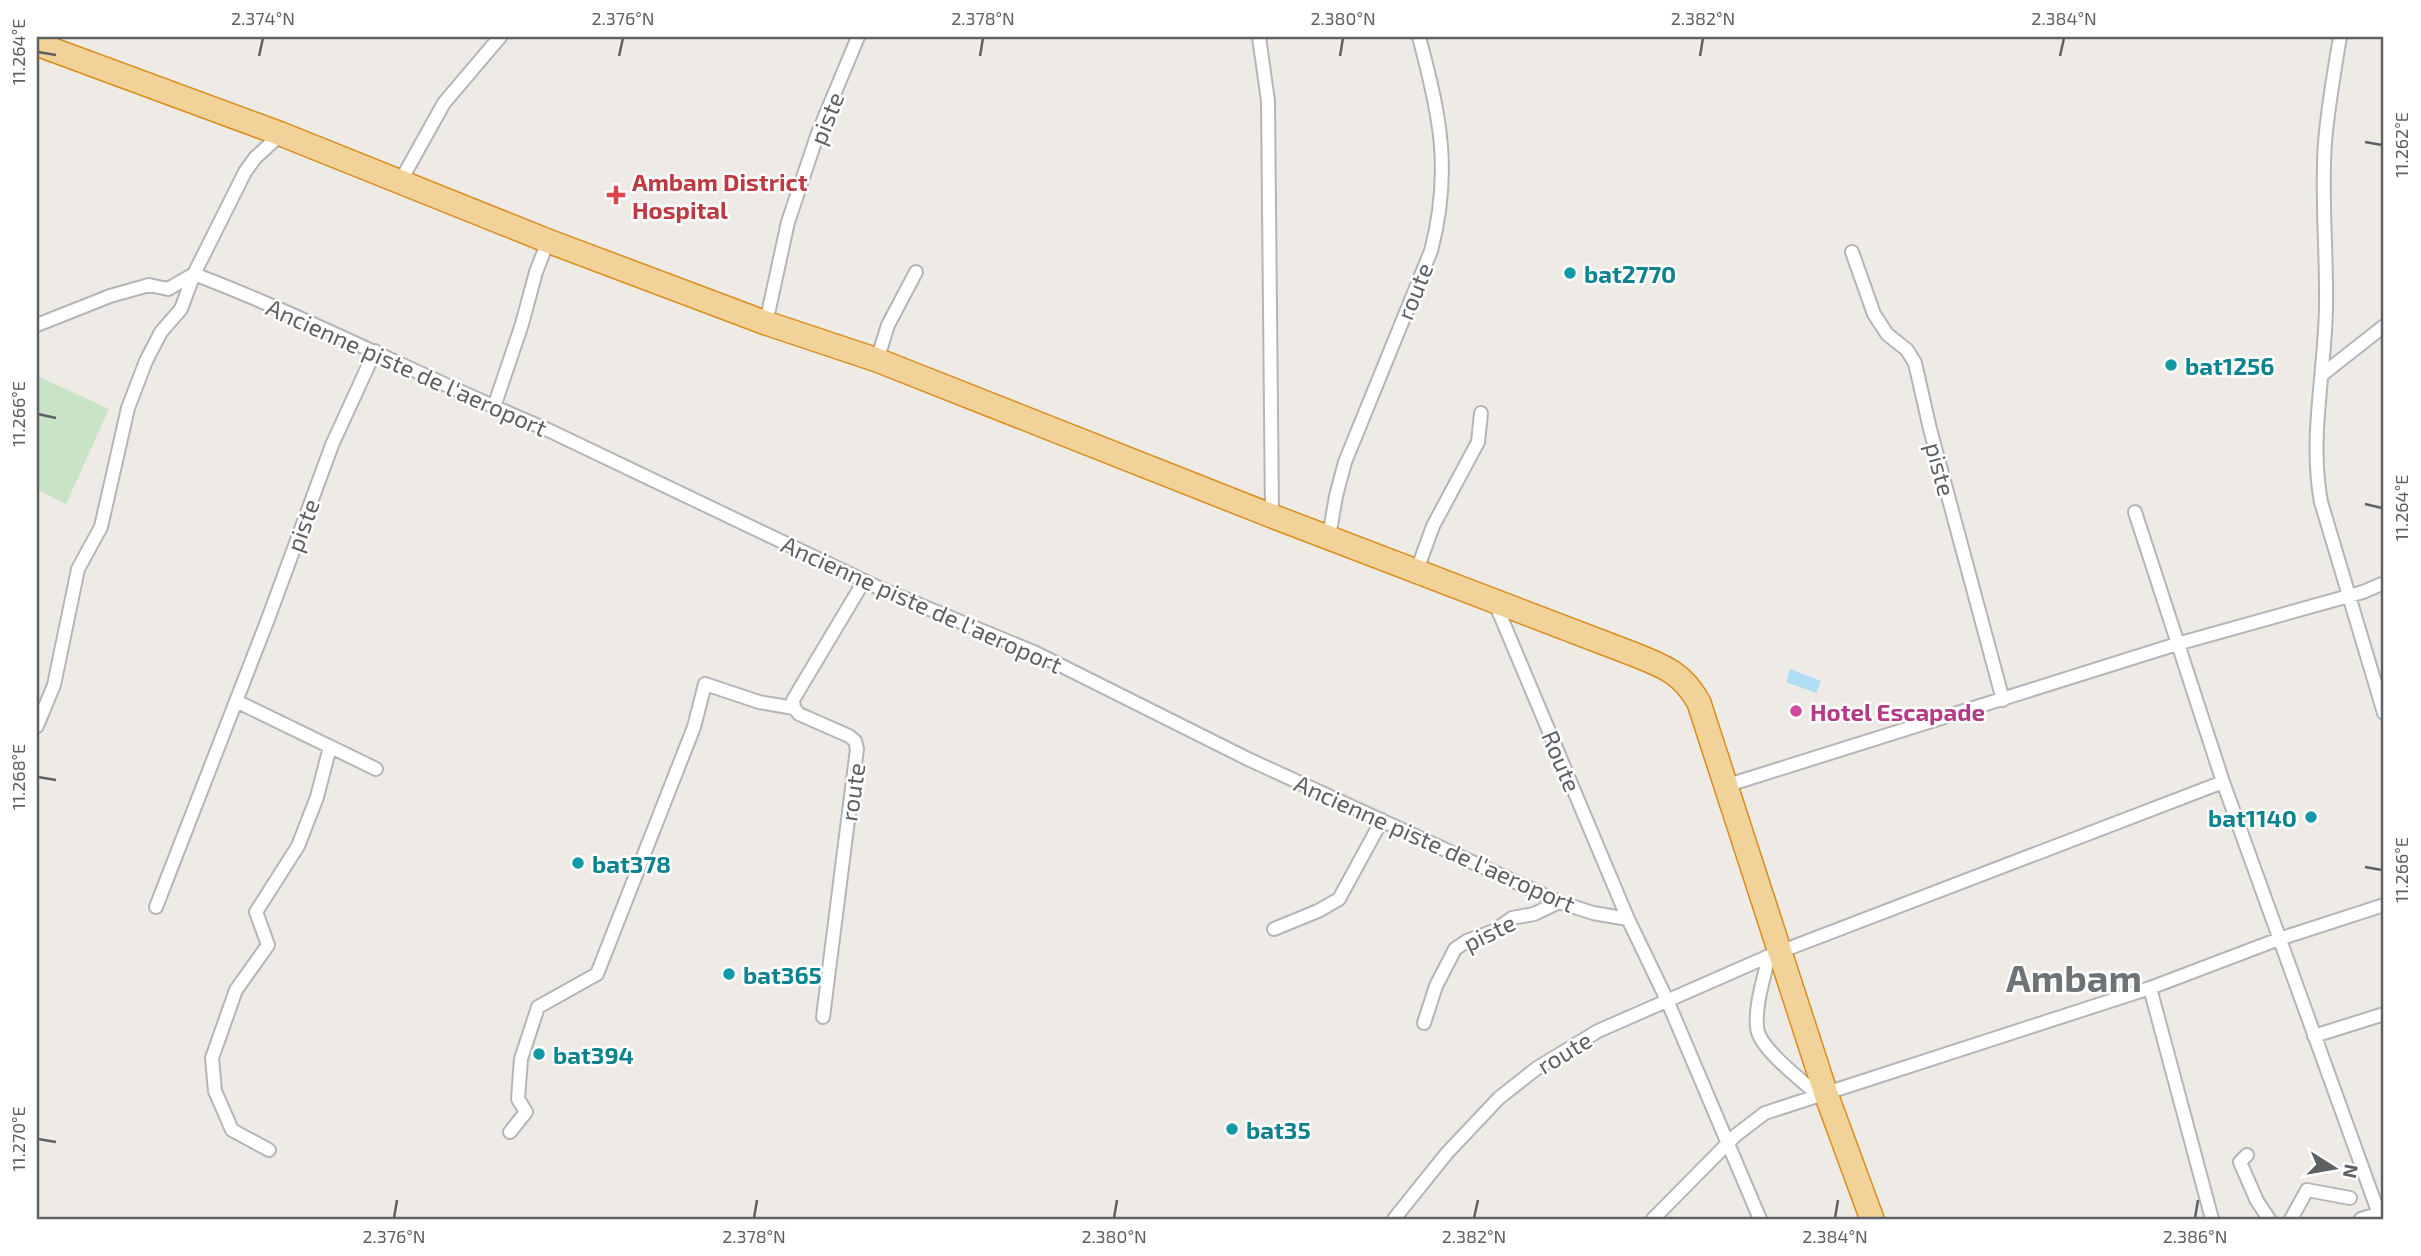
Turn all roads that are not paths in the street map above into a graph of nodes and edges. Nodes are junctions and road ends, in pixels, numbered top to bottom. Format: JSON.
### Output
{"nodes":[{"id":1,"x":500,"y":37,"type":"edge"},
{"id":2,"x":858,"y":37,"type":"edge"},
{"id":3,"x":1259,"y":37,"type":"edge"},
{"id":4,"x":1419,"y":37,"type":"edge"},
{"id":5,"x":2340,"y":37,"type":"edge"},
{"id":6,"x":37,"y":44,"type":"edge"},
{"id":7,"x":281,"y":134,"type":"junction"},
{"id":8,"x":400,"y":181,"type":"junction"},
{"id":9,"x":548,"y":241,"type":"junction"},
{"id":10,"x":1852,"y":252,"type":"dead end"},
{"id":11,"x":916,"y":272,"type":"dead end"},
{"id":12,"x":194,"y":274,"type":"junction"},
{"id":13,"x":766,"y":323,"type":"junction"},
{"id":14,"x":37,"y":324,"type":"edge"},
{"id":15,"x":2384,"y":326,"type":"edge"},
{"id":16,"x":374,"y":351,"type":"junction"},
{"id":17,"x":877,"y":360,"type":"junction"},
{"id":18,"x":2323,"y":374,"type":"junction"},
{"id":19,"x":494,"y":407,"type":"junction"},
{"id":20,"x":1482,"y":413,"type":"dead end"},
{"id":21,"x":2136,"y":512,"type":"dead end"},
{"id":22,"x":1272,"y":516,"type":"junction"},
{"id":23,"x":1329,"y":537,"type":"junction"},
{"id":24,"x":1418,"y":570,"type":"junction"},
{"id":25,"x":864,"y":581,"type":"junction"},
{"id":26,"x":2384,"y":583,"type":"edge"},
{"id":27,"x":2350,"y":596,"type":"junction"},
{"id":28,"x":1495,"y":603,"type":"junction"},
{"id":29,"x":2177,"y":644,"type":"junction"},
{"id":30,"x":2003,"y":700,"type":"junction"},
{"id":31,"x":236,"y":701,"type":"junction"},
{"id":32,"x":794,"y":708,"type":"junction"},
{"id":33,"x":41,"y":709,"type":"edge"},
{"id":34,"x":2384,"y":713,"type":"edge"},
{"id":35,"x":37,"y":726,"type":"edge"},
{"id":36,"x":330,"y":747,"type":"junction"},
{"id":37,"x":376,"y":769,"type":"dead end"},
{"id":38,"x":2223,"y":782,"type":"junction"},
{"id":39,"x":1725,"y":786,"type":"junction"},
{"id":40,"x":1382,"y":820,"type":"junction"},
{"id":41,"x":1559,"y":902,"type":"junction"},
{"id":42,"x":2384,"y":905,"type":"edge"},
{"id":43,"x":156,"y":906,"type":"dead end"},
{"id":44,"x":1628,"y":919,"type":"junction"},
{"id":45,"x":1274,"y":929,"type":"dead end"},
{"id":46,"x":2279,"y":939,"type":"junction"},
{"id":47,"x":1775,"y":953,"type":"junction"},
{"id":48,"x":2150,"y":988,"type":"junction"},
{"id":49,"x":1667,"y":1000,"type":"junction"},
{"id":50,"x":2384,"y":1014,"type":"edge"},
{"id":51,"x":823,"y":1017,"type":"dead end"},
{"id":52,"x":1424,"y":1023,"type":"dead end"},
{"id":53,"x":2314,"y":1036,"type":"junction"},
{"id":54,"x":1822,"y":1095,"type":"junction"},
{"id":55,"x":510,"y":1132,"type":"dead end"},
{"id":56,"x":1727,"y":1144,"type":"junction"},
{"id":57,"x":269,"y":1150,"type":"dead end"},
{"id":58,"x":2247,"y":1155,"type":"dead end"},
{"id":59,"x":2350,"y":1198,"type":"dead end"},
{"id":60,"x":2381,"y":1213,"type":"edge"},
{"id":61,"x":1394,"y":1219,"type":"edge"},
{"id":62,"x":1653,"y":1219,"type":"edge"},
{"id":63,"x":1760,"y":1219,"type":"edge"},
{"id":64,"x":1872,"y":1219,"type":"edge"},
{"id":65,"x":2212,"y":1219,"type":"edge"},
{"id":66,"x":2269,"y":1219,"type":"edge"},
{"id":67,"x":2291,"y":1219,"type":"edge"},
{"id":68,"x":2361,"y":1219,"type":"edge"}],
"edges":[{"from":1,"to":8,"type":"street"},
{"from":2,"to":13,"type":"street","name":"piste"},
{"from":3,"to":22,"type":"street"},
{"from":4,"to":23,"type":"street","name":"route"},
{"from":5,"to":18,"type":"street"},
{"from":6,"to":7,"type":"highway"},
{"from":7,"to":8,"type":"highway"},
{"from":7,"to":12,"type":"street"},
{"from":8,"to":9,"type":"highway"},
{"from":9,"to":13,"type":"highway"},
{"from":9,"to":19,"type":"street"},
{"from":10,"to":30,"type":"street","name":"piste"},
{"from":11,"to":17,"type":"street"},
{"from":12,"to":14,"type":"street"},
{"from":12,"to":16,"type":"street","name":"Ancienne piste de l'aeroport"},
{"from":12,"to":33,"type":"street"},
{"from":13,"to":17,"type":"highway"},
{"from":15,"to":18,"type":"street"},
{"from":16,"to":19,"type":"street","name":"Ancienne piste de l'aeroport"},
{"from":16,"to":31,"type":"street","name":"piste"},
{"from":17,"to":22,"type":"highway"},
{"from":18,"to":27,"type":"street"},
{"from":19,"to":25,"type":"street","name":"Ancienne piste de l'aeroport"},
{"from":20,"to":24,"type":"street"},
{"from":21,"to":29,"type":"street"},
{"from":22,"to":23,"type":"highway"},
{"from":23,"to":24,"type":"highway"},
{"from":24,"to":28,"type":"highway"},
{"from":25,"to":32,"type":"street"},
{"from":25,"to":40,"type":"street","name":"Ancienne piste de l'aeroport"},
{"from":26,"to":27,"type":"street"},
{"from":27,"to":29,"type":"street"},
{"from":27,"to":34,"type":"street"},
{"from":28,"to":39,"type":"highway"},
{"from":28,"to":44,"type":"street","name":"Route"},
{"from":29,"to":30,"type":"street"},
{"from":29,"to":38,"type":"street"},
{"from":30,"to":39,"type":"street"},
{"from":31,"to":36,"type":"street"},
{"from":31,"to":43,"type":"street","name":"piste"},
{"from":32,"to":51,"type":"street","name":"route"},
{"from":32,"to":55,"type":"street"},
{"from":33,"to":35,"type":"street"},
{"from":36,"to":37,"type":"street"},
{"from":36,"to":57,"type":"street"},
{"from":38,"to":46,"type":"street"},
{"from":38,"to":47,"type":"street","name":"route"},
{"from":39,"to":47,"type":"highway"},
{"from":40,"to":41,"type":"street","name":"Ancienne piste de l'aeroport"},
{"from":40,"to":45,"type":"street"},
{"from":41,"to":44,"type":"street","name":"Ancienne piste de l'aeroport"},
{"from":41,"to":52,"type":"street","name":"piste"},
{"from":42,"to":46,"type":"street"},
{"from":44,"to":49,"type":"street"},
{"from":46,"to":48,"type":"street"},
{"from":46,"to":53,"type":"street"},
{"from":47,"to":49,"type":"street","name":"route"},
{"from":47,"to":54,"type":"highway"},
{"from":47,"to":54,"type":"street"},
{"from":48,"to":54,"type":"street"},
{"from":48,"to":65,"type":"street"},
{"from":49,"to":56,"type":"street"},
{"from":49,"to":61,"type":"street","name":"route"},
{"from":50,"to":53,"type":"street"},
{"from":53,"to":60,"type":"street"},
{"from":54,"to":56,"type":"street"},
{"from":54,"to":64,"type":"highway"},
{"from":56,"to":62,"type":"street"},
{"from":56,"to":63,"type":"street"},
{"from":58,"to":66,"type":"street"},
{"from":59,"to":67,"type":"street"},
{"from":60,"to":68,"type":"street"}]}
